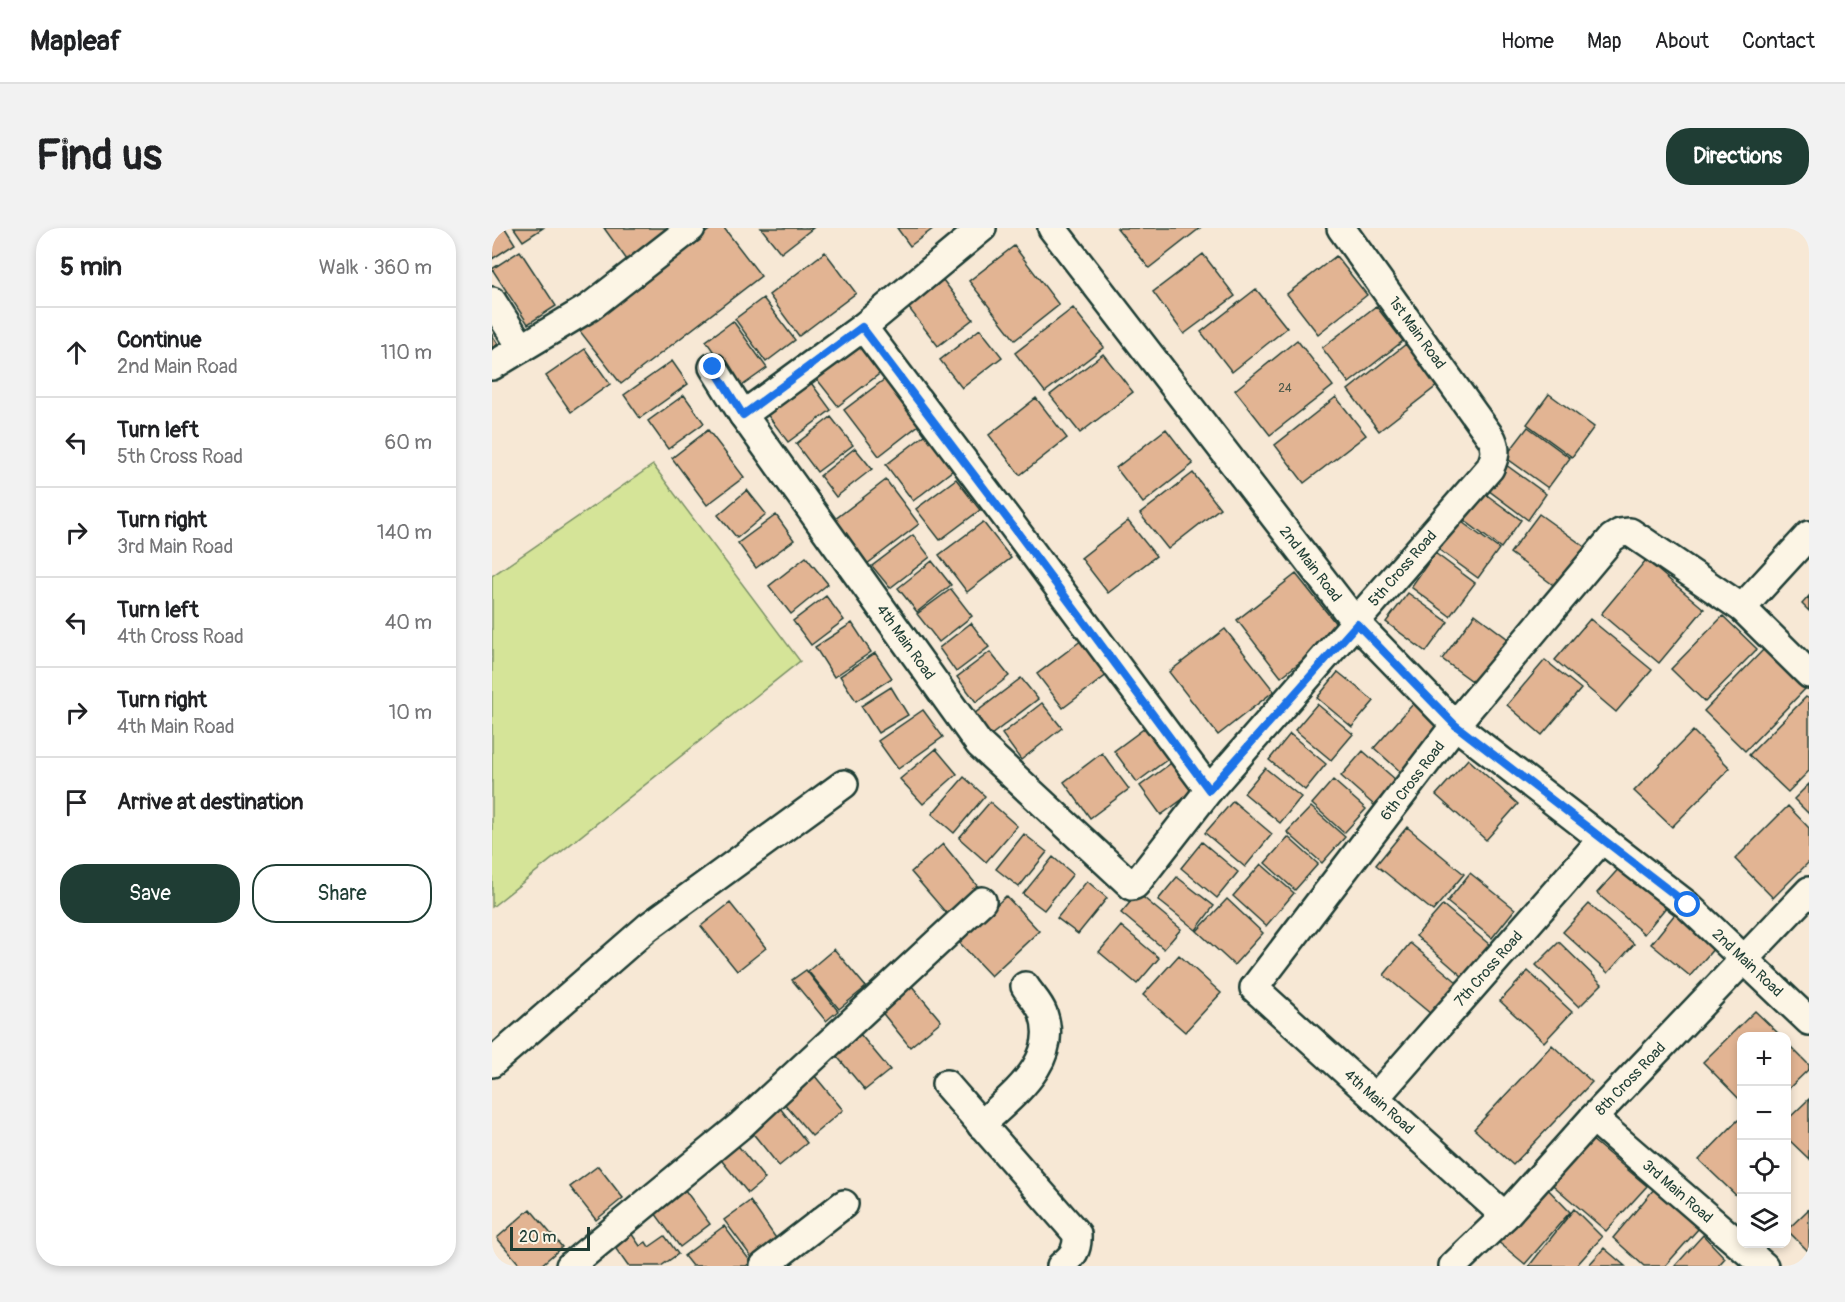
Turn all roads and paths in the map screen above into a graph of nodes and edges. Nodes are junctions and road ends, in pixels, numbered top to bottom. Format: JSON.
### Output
{"nodes":[{"id":1,"x":691,"y":228,"type":"edge"},
{"id":2,"x":982,"y":228,"type":"edge"},
{"id":3,"x":1052,"y":228,"type":"edge"},
{"id":4,"x":1341,"y":228,"type":"edge"},
{"id":5,"x":492,"y":301,"type":"edge"},
{"id":6,"x":862,"y":327,"type":"junction"},
{"id":7,"x":522,"y":348,"type":"junction"},
{"id":8,"x":492,"y":366,"type":"edge"},
{"id":9,"x":713,"y":367,"type":"dead end"},
{"id":10,"x":743,"y":415,"type":"junction"},
{"id":11,"x":1492,"y":439,"type":"joint"},
{"id":12,"x":1809,"y":535,"type":"edge"},
{"id":13,"x":1742,"y":608,"type":"junction"},
{"id":14,"x":1357,"y":624,"type":"junction"},
{"id":15,"x":1809,"y":674,"type":"edge"},
{"id":16,"x":1455,"y":725,"type":"junction"},
{"id":17,"x":844,"y":784,"type":"dead end"},
{"id":18,"x":1209,"y":790,"type":"junction"},
{"id":19,"x":1602,"y":839,"type":"junction"},
{"id":20,"x":1132,"y":886,"type":"joint"},
{"id":21,"x":1809,"y":891,"type":"edge"},
{"id":22,"x":982,"y":901,"type":"dead end"},
{"id":23,"x":1745,"y":959,"type":"junction"},
{"id":24,"x":1024,"y":986,"type":"dead end"},
{"id":25,"x":1254,"y":988,"type":"joint"},
{"id":26,"x":1809,"y":1021,"type":"edge"},
{"id":27,"x":492,"y":1063,"type":"edge"},
{"id":28,"x":946,"y":1084,"type":"dead end"},
{"id":29,"x":1375,"y":1098,"type":"junction"},
{"id":30,"x":1593,"y":1118,"type":"junction"},
{"id":31,"x":981,"y":1125,"type":"junction"},
{"id":32,"x":844,"y":1204,"type":"dead end"},
{"id":33,"x":1505,"y":1216,"type":"junction"},
{"id":34,"x":570,"y":1266,"type":"edge"},
{"id":35,"x":764,"y":1266,"type":"edge"},
{"id":36,"x":1061,"y":1266,"type":"edge"},
{"id":37,"x":1453,"y":1266,"type":"edge"},
{"id":38,"x":1764,"y":1266,"type":"edge"}],
"edges":[{"from":1,"to":7,"type":"street"},
{"from":2,"to":6,"type":"street"},
{"from":3,"to":14,"type":"street","name":"2nd Main Road"},
{"from":4,"to":11,"type":"street","name":"1st Main Road"},
{"from":5,"to":7,"type":"street"},
{"from":6,"to":10,"type":"street"},
{"from":6,"to":18,"type":"street"},
{"from":7,"to":8,"type":"street"},
{"from":9,"to":10,"type":"street","name":"4th Main Road"},
{"from":10,"to":20,"type":"street","name":"4th Main Road"},
{"from":11,"to":14,"type":"street","name":"5th Cross Road"},
{"from":12,"to":13,"type":"street"},
{"from":13,"to":15,"type":"street"},
{"from":13,"to":16,"type":"street","name":"6th Cross Road"},
{"from":14,"to":16,"type":"street","name":"2nd Main Road"},
{"from":14,"to":18,"type":"street","name":"5th Cross Road"},
{"from":16,"to":19,"type":"street","name":"2nd Main Road"},
{"from":16,"to":25,"type":"street","name":"6th Cross Road"},
{"from":17,"to":27,"type":"street"},
{"from":18,"to":20,"type":"street","name":"5th Cross Road"},
{"from":19,"to":23,"type":"street","name":"2nd Main Road"},
{"from":19,"to":29,"type":"street","name":"7th Cross Road"},
{"from":21,"to":23,"type":"street","name":"8th Cross Road"},
{"from":22,"to":34,"type":"street"},
{"from":23,"to":26,"type":"street","name":"2nd Main Road"},
{"from":23,"to":30,"type":"street","name":"8th Cross Road"},
{"from":24,"to":31,"type":"street"},
{"from":25,"to":29,"type":"street","name":"4th Main Road"},
{"from":28,"to":31,"type":"street"},
{"from":29,"to":33,"type":"street","name":"4th Main Road"},
{"from":30,"to":33,"type":"street","name":"8th Cross Road"},
{"from":30,"to":38,"type":"street","name":"3rd Main Road"},
{"from":31,"to":36,"type":"street"},
{"from":32,"to":35,"type":"street"},
{"from":33,"to":37,"type":"street","name":"8th Cross Road"}]}
